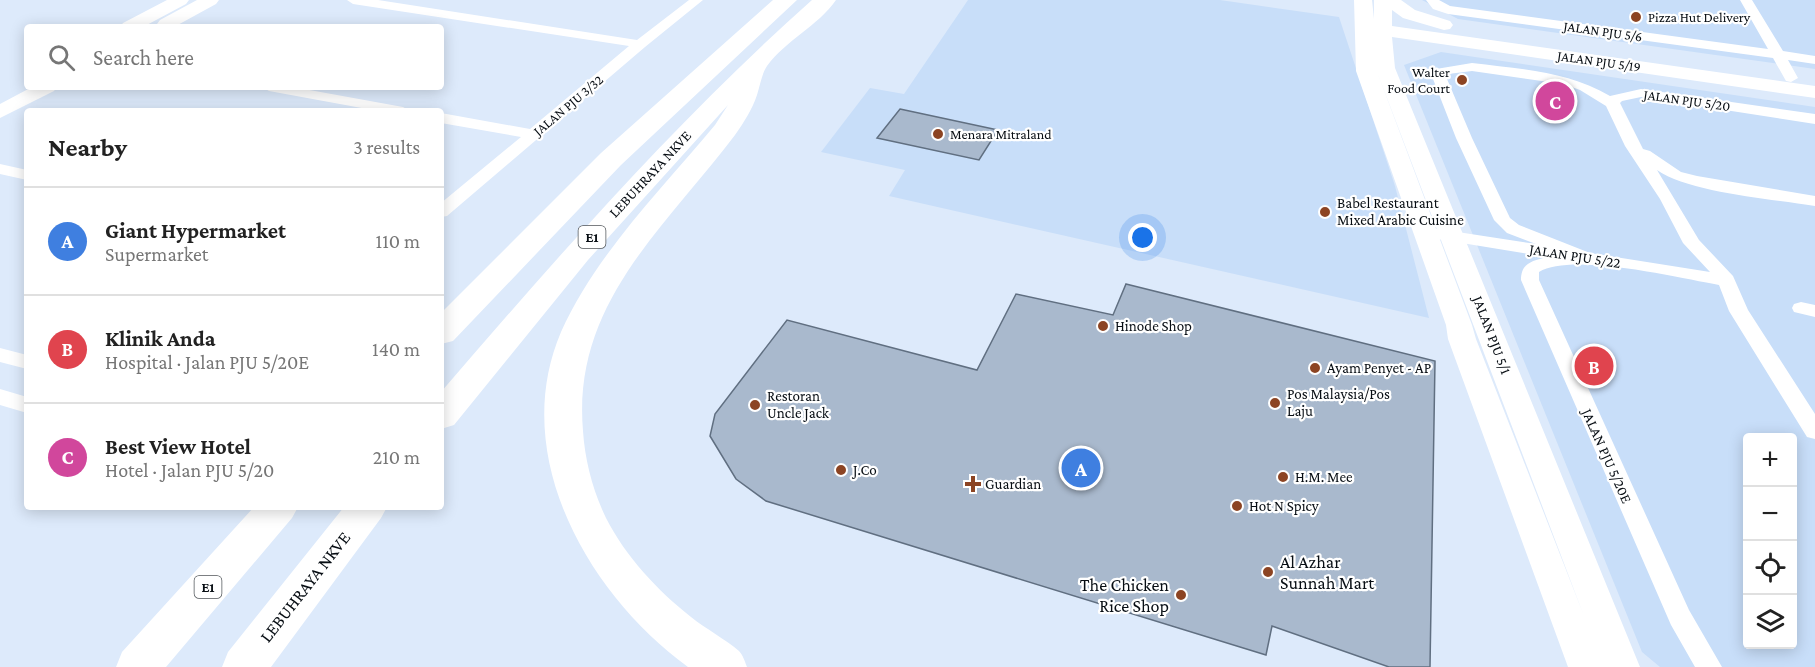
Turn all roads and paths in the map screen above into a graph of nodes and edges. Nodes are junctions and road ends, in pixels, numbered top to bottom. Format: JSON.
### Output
{"nodes":[{"id":1,"x":180,"y":0,"type":"edge"},
{"id":2,"x":210,"y":0,"type":"edge"},
{"id":3,"x":353,"y":0,"type":"edge"},
{"id":4,"x":697,"y":0,"type":"edge"},
{"id":5,"x":786,"y":0,"type":"edge"},
{"id":6,"x":825,"y":0,"type":"edge"},
{"id":7,"x":1363,"y":0,"type":"edge"},
{"id":8,"x":1383,"y":0,"type":"edge"},
{"id":9,"x":1389,"y":0,"type":"edge"},
{"id":10,"x":1432,"y":0,"type":"edge"},
{"id":11,"x":1746,"y":0,"type":"edge"},
{"id":12,"x":1363,"y":22,"type":"junction"},
{"id":13,"x":135,"y":24,"type":"edge"},
{"id":14,"x":165,"y":24,"type":"edge"},
{"id":15,"x":1467,"y":32,"type":"junction"},
{"id":16,"x":1383,"y":33,"type":"junction"},
{"id":17,"x":640,"y":44,"type":"junction"},
{"id":18,"x":1778,"y":55,"type":"junction"},
{"id":19,"x":1815,"y":61,"type":"edge"},
{"id":20,"x":754,"y":68,"type":"junction"},
{"id":21,"x":1815,"y":74,"type":"edge"},
{"id":22,"x":1791,"y":78,"type":"junction"},
{"id":23,"x":1815,"y":81,"type":"edge"},
{"id":24,"x":24,"y":83,"type":"edge"},
{"id":25,"x":41,"y":90,"type":"edge"},
{"id":26,"x":286,"y":90,"type":"edge"},
{"id":27,"x":1815,"y":92,"type":"edge"},
{"id":28,"x":0,"y":95,"type":"edge"},
{"id":29,"x":1612,"y":103,"type":"junction"},
{"id":30,"x":386,"y":108,"type":"edge"},
{"id":31,"x":0,"y":112,"type":"edge"},
{"id":32,"x":444,"y":119,"type":"edge"},
{"id":33,"x":1815,"y":119,"type":"edge"},
{"id":34,"x":533,"y":134,"type":"junction"},
{"id":35,"x":1634,"y":146,"type":"junction"},
{"id":36,"x":0,"y":169,"type":"edge"},
{"id":37,"x":24,"y":174,"type":"edge"},
{"id":38,"x":1695,"y":181,"type":"junction"},
{"id":39,"x":1668,"y":199,"type":"junction"},
{"id":40,"x":1815,"y":201,"type":"edge"},
{"id":41,"x":444,"y":209,"type":"edge"},
{"id":42,"x":1439,"y":234,"type":"junction"},
{"id":43,"x":1692,"y":243,"type":"junction"},
{"id":44,"x":1587,"y":258,"type":"junction"},
{"id":45,"x":1674,"y":272,"type":"junction"},
{"id":46,"x":1726,"y":280,"type":"junction"},
{"id":47,"x":1739,"y":311,"type":"junction"},
{"id":48,"x":444,"y":330,"type":"edge"},
{"id":49,"x":0,"y":355,"type":"edge"},
{"id":50,"x":24,"y":361,"type":"edge"},
{"id":51,"x":0,"y":397,"type":"edge"},
{"id":52,"x":24,"y":404,"type":"edge"},
{"id":53,"x":444,"y":412,"type":"edge"},
{"id":54,"x":1815,"y":431,"type":"edge"},
{"id":55,"x":275,"y":510,"type":"edge"},
{"id":56,"x":365,"y":510,"type":"edge"},
{"id":57,"x":138,"y":667,"type":"edge"},
{"id":58,"x":244,"y":667,"type":"edge"},
{"id":59,"x":725,"y":667,"type":"edge"},
{"id":60,"x":1586,"y":667,"type":"edge"},
{"id":61,"x":1622,"y":667,"type":"edge"},
{"id":62,"x":1709,"y":667,"type":"edge"}],
"edges":[{"from":1,"to":13,"type":"street"},
{"from":2,"to":14,"type":"street"},
{"from":3,"to":17,"type":"street"},
{"from":4,"to":17,"type":"street","name":"JALAN PJU 3/32"},
{"from":5,"to":48,"type":"highway"},
{"from":6,"to":20,"type":"highway","name":"LEBUHRAYA NKVE","number":"E1"},
{"from":7,"to":12,"type":"street","name":"JALAN PJU 5/1"},
{"from":8,"to":16,"type":"street","name":"JALAN PJU 5/1"},
{"from":9,"to":15,"type":"street"},
{"from":10,"to":18,"type":"street","name":"JALAN PJU 5/6"},
{"from":11,"to":18,"type":"street"},
{"from":12,"to":16,"type":"street"},
{"from":12,"to":42,"type":"street","name":"JALAN PJU 5/1"},
{"from":15,"to":16,"type":"street"},
{"from":15,"to":22,"type":"street","name":"JALAN PJU 5/19"},
{"from":16,"to":27,"type":"street","name":"JALAN PJU 5/19"},
{"from":16,"to":42,"type":"street","name":"JALAN PJU 5/1"},
{"from":17,"to":34,"type":"street","name":"JALAN PJU 3/32"},
{"from":18,"to":19,"type":"street","name":"JALAN PJU 5/6"},
{"from":18,"to":22,"type":"street"},
{"from":19,"to":21,"type":"street"},
{"from":20,"to":53,"type":"highway","name":"LEBUHRAYA NKVE","number":"E1"},
{"from":20,"to":59,"type":"highway"},
{"from":22,"to":23,"type":"street","name":"JALAN PJU 5/19"},
{"from":24,"to":28,"type":"street"},
{"from":25,"to":31,"type":"street"},
{"from":26,"to":30,"type":"street"},
{"from":29,"to":33,"type":"street","name":"JALAN PJU 5/20"},
{"from":29,"to":35,"type":"street"},
{"from":29,"to":44,"type":"street"},
{"from":32,"to":34,"type":"street"},
{"from":34,"to":41,"type":"street","name":"JALAN PJU 3/32"},
{"from":35,"to":38,"type":"street"},
{"from":35,"to":39,"type":"street"},
{"from":36,"to":37,"type":"street"},
{"from":38,"to":39,"type":"street"},
{"from":38,"to":40,"type":"street"},
{"from":39,"to":43,"type":"street"},
{"from":42,"to":44,"type":"street","name":"JALAN PJU 5/22"},
{"from":42,"to":60,"type":"street","name":"JALAN PJU 5/1"},
{"from":42,"to":61,"type":"street","name":"JALAN PJU 5/1"},
{"from":43,"to":45,"type":"street"},
{"from":43,"to":46,"type":"street"},
{"from":44,"to":45,"type":"street","name":"JALAN PJU 5/22"},
{"from":44,"to":62,"type":"street","name":"JALAN PJU 5/20E"},
{"from":45,"to":46,"type":"street","name":"JALAN PJU 5/22"},
{"from":45,"to":47,"type":"street"},
{"from":46,"to":47,"type":"street"},
{"from":47,"to":54,"type":"street"},
{"from":49,"to":50,"type":"street"},
{"from":51,"to":52,"type":"street"},
{"from":55,"to":57,"type":"highway","number":"E1"},
{"from":56,"to":58,"type":"highway","name":"LEBUHRAYA NKVE"}]}
